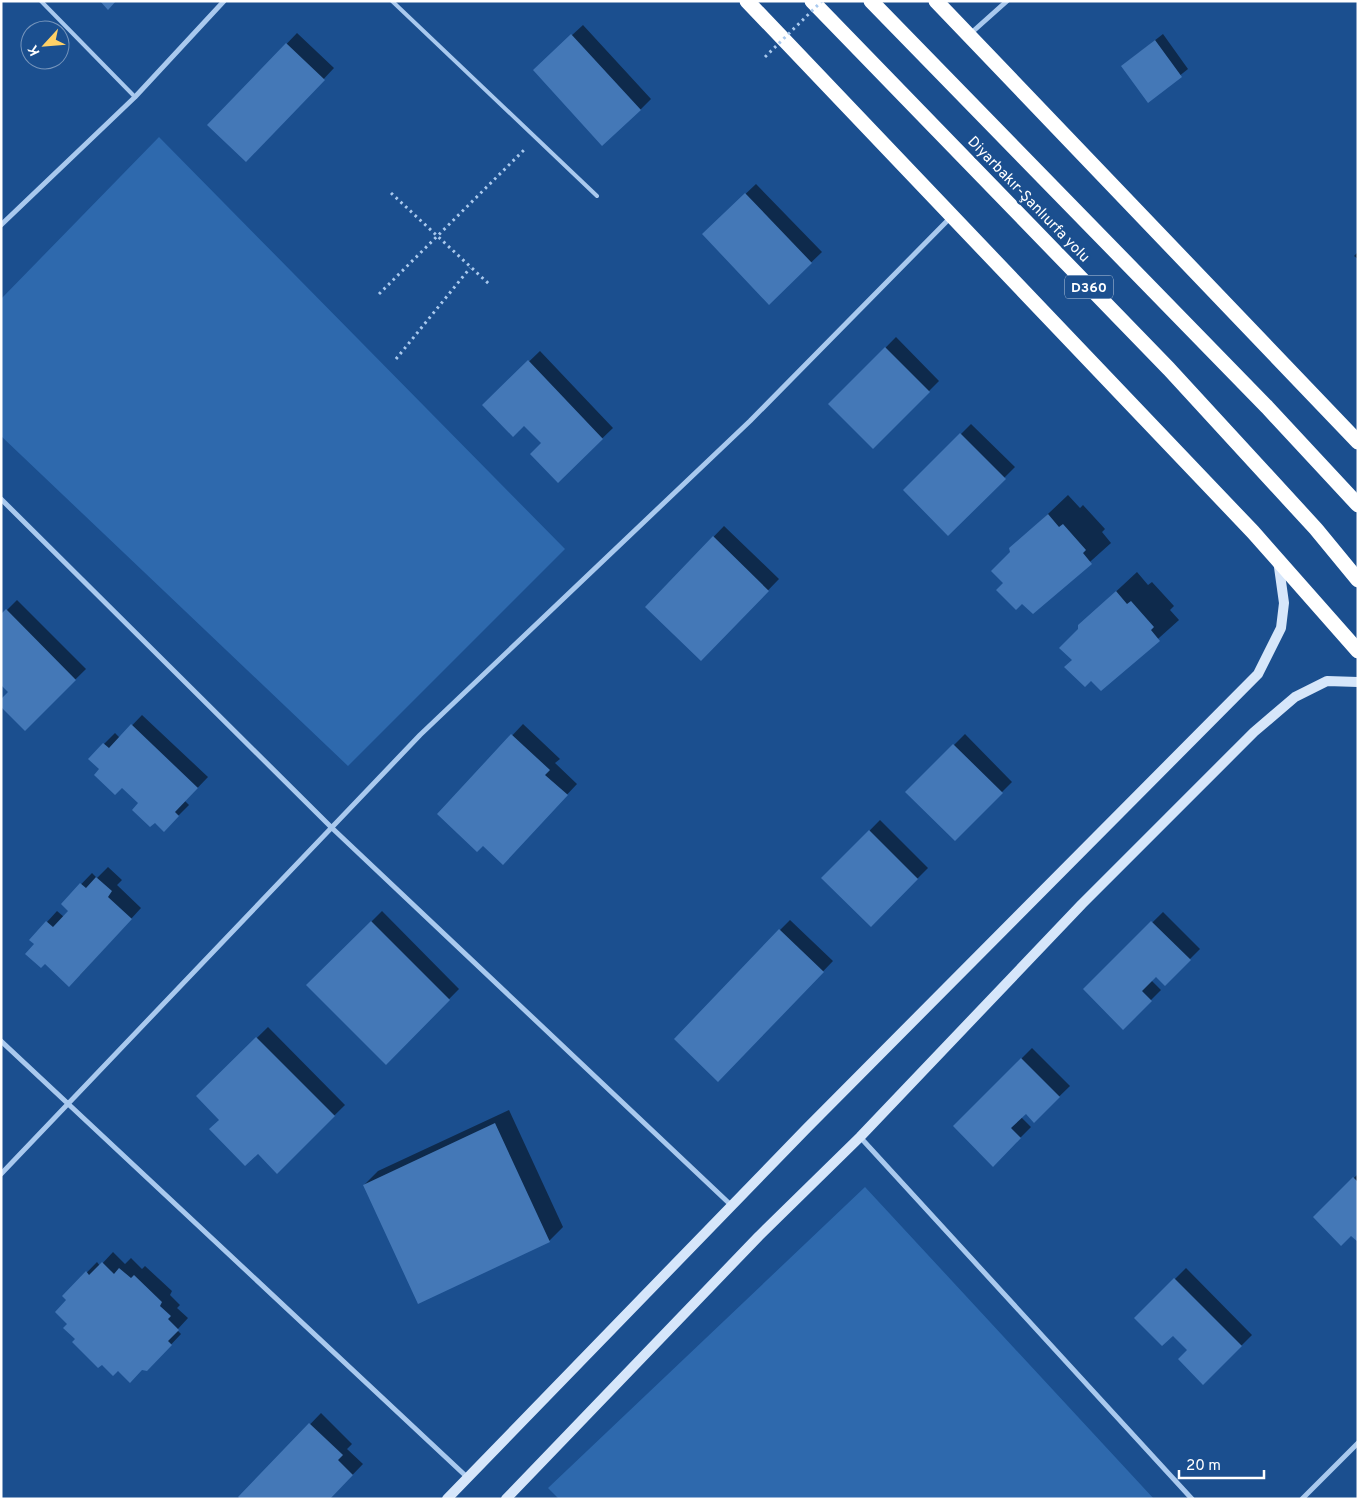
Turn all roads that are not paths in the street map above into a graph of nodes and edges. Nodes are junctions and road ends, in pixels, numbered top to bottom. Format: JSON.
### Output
{"nodes":[{"id":1,"x":41,"y":1,"type":"edge"},
{"id":2,"x":224,"y":1,"type":"edge"},
{"id":3,"x":392,"y":1,"type":"edge"},
{"id":4,"x":747,"y":1,"type":"edge"},
{"id":5,"x":812,"y":1,"type":"edge"},
{"id":6,"x":871,"y":1,"type":"edge"},
{"id":7,"x":936,"y":1,"type":"edge"},
{"id":8,"x":1006,"y":1,"type":"edge"},
{"id":9,"x":969,"y":35,"type":"junction"},
{"id":10,"x":135,"y":97,"type":"junction"},
{"id":11,"x":597,"y":196,"type":"dead end"},
{"id":12,"x":952,"y":216,"type":"junction"},
{"id":13,"x":1,"y":225,"type":"edge"},
{"id":14,"x":1358,"y":442,"type":"edge"},
{"id":15,"x":1,"y":499,"type":"edge"},
{"id":16,"x":1358,"y":505,"type":"edge"},
{"id":17,"x":1278,"y":560,"type":"junction"},
{"id":18,"x":1358,"y":580,"type":"edge"},
{"id":19,"x":1358,"y":651,"type":"edge"},
{"id":20,"x":1358,"y":682,"type":"edge"},
{"id":21,"x":332,"y":828,"type":"junction"},
{"id":22,"x":1,"y":1041,"type":"edge"},
{"id":23,"x":68,"y":1104,"type":"junction"},
{"id":24,"x":860,"y":1137,"type":"junction"},
{"id":25,"x":1,"y":1174,"type":"edge"},
{"id":26,"x":732,"y":1206,"type":"junction"},
{"id":27,"x":1358,"y":1443,"type":"edge"},
{"id":28,"x":468,"y":1478,"type":"junction"},
{"id":29,"x":448,"y":1499,"type":"edge"},
{"id":30,"x":506,"y":1499,"type":"edge"},
{"id":31,"x":1192,"y":1499,"type":"edge"},
{"id":32,"x":1302,"y":1499,"type":"edge"}],
"edges":[{"from":1,"to":10,"type":"lane"},
{"from":2,"to":10,"type":"street"},
{"from":3,"to":11,"type":"lane"},
{"from":4,"to":12,"type":"highway"},
{"from":5,"to":18,"type":"highway","name":"Diyarbakır-Şanlıurfa yolu","number":"D360"},
{"from":6,"to":16,"type":"highway","name":"Diyarbakır-Şanlıurfa yolu","number":"D360"},
{"from":7,"to":9,"type":"highway"},
{"from":8,"to":9,"type":"street"},
{"from":9,"to":14,"type":"highway"},
{"from":10,"to":13,"type":"street"},
{"from":12,"to":17,"type":"highway"},
{"from":12,"to":21,"type":"street"},
{"from":15,"to":21,"type":"street"},
{"from":17,"to":19,"type":"highway"},
{"from":17,"to":26,"type":"main road"},
{"from":20,"to":24,"type":"main road"},
{"from":21,"to":23,"type":"street"},
{"from":21,"to":26,"type":"street"},
{"from":22,"to":23,"type":"street"},
{"from":23,"to":25,"type":"street"},
{"from":23,"to":28,"type":"street"},
{"from":24,"to":30,"type":"main road"},
{"from":24,"to":31,"type":"street"},
{"from":26,"to":28,"type":"main road"},
{"from":27,"to":32,"type":"street"},
{"from":28,"to":29,"type":"main road"}]}
